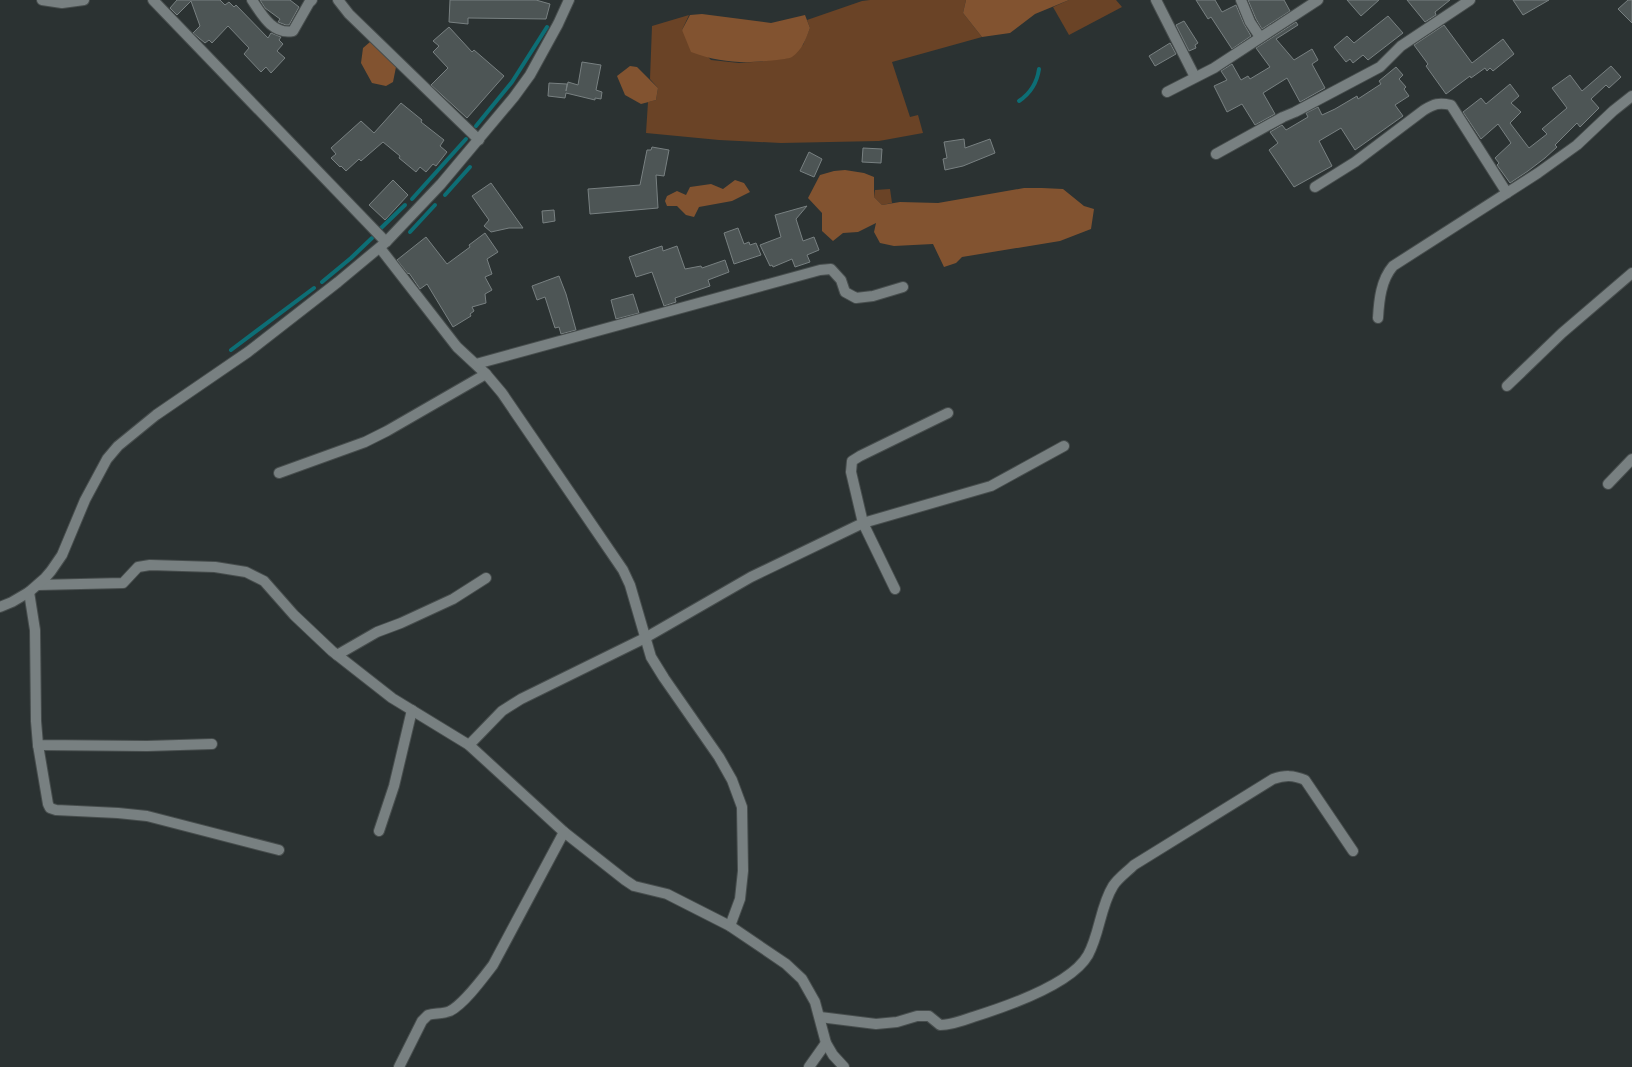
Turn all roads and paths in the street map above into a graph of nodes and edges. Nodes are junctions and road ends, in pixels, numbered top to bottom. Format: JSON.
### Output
{"nodes":[{"id":1,"x":42,"y":0,"type":"edge"},
{"id":2,"x":84,"y":0,"type":"edge"},
{"id":3,"x":153,"y":0,"type":"edge"},
{"id":4,"x":252,"y":0,"type":"edge"},
{"id":5,"x":312,"y":0,"type":"edge"},
{"id":6,"x":333,"y":0,"type":"edge"},
{"id":7,"x":568,"y":0,"type":"edge"},
{"id":8,"x":1156,"y":0,"type":"edge"},
{"id":9,"x":1241,"y":0,"type":"edge"},
{"id":10,"x":1318,"y":0,"type":"edge"},
{"id":11,"x":1470,"y":0,"type":"edge"},
{"id":12,"x":341,"y":3,"type":"edge"},
{"id":13,"x":1260,"y":37,"type":"junction"},
{"id":14,"x":1195,"y":77,"type":"junction"},
{"id":15,"x":1167,"y":92,"type":"dead end"},
{"id":16,"x":1632,"y":96,"type":"edge"},
{"id":17,"x":479,"y":140,"type":"junction"},
{"id":18,"x":1216,"y":154,"type":"dead end"},
{"id":19,"x":1315,"y":187,"type":"dead end"},
{"id":20,"x":1507,"y":193,"type":"junction"},
{"id":21,"x":383,"y":245,"type":"junction"},
{"id":22,"x":1632,"y":273,"type":"edge"},
{"id":23,"x":903,"y":287,"type":"dead end"},
{"id":24,"x":1378,"y":318,"type":"dead end"},
{"id":25,"x":476,"y":364,"type":"junction"},
{"id":26,"x":486,"y":374,"type":"junction"},
{"id":27,"x":1507,"y":386,"type":"dead end"},
{"id":28,"x":948,"y":414,"type":"dead end"},
{"id":29,"x":1064,"y":446,"type":"dead end"},
{"id":30,"x":1632,"y":459,"type":"edge"},
{"id":31,"x":279,"y":473,"type":"dead end"},
{"id":32,"x":1608,"y":484,"type":"dead end"},
{"id":33,"x":863,"y":523,"type":"junction"},
{"id":34,"x":486,"y":578,"type":"dead end"},
{"id":35,"x":38,"y":584,"type":"junction"},
{"id":36,"x":895,"y":589,"type":"dead end"},
{"id":37,"x":29,"y":592,"type":"junction"},
{"id":38,"x":0,"y":607,"type":"edge"},
{"id":39,"x":645,"y":638,"type":"junction"},
{"id":40,"x":337,"y":655,"type":"junction"},
{"id":41,"x":412,"y":710,"type":"junction"},
{"id":42,"x":212,"y":744,"type":"dead end"},
{"id":43,"x":38,"y":745,"type":"junction"},
{"id":44,"x":469,"y":745,"type":"junction"},
{"id":45,"x":379,"y":831,"type":"dead end"},
{"id":46,"x":564,"y":832,"type":"junction"},
{"id":47,"x":279,"y":850,"type":"dead end"},
{"id":48,"x":1353,"y":851,"type":"dead end"},
{"id":49,"x":730,"y":926,"type":"junction"},
{"id":50,"x":820,"y":1017,"type":"junction"},
{"id":51,"x":826,"y":1043,"type":"junction"},
{"id":52,"x":399,"y":1067,"type":"edge"},
{"id":53,"x":809,"y":1067,"type":"edge"},
{"id":54,"x":844,"y":1067,"type":"edge"}],
"edges":[{"from":1,"to":2,"type":"street"},
{"from":3,"to":21,"type":"street"},
{"from":4,"to":5,"type":"street"},
{"from":6,"to":12,"type":"street"},
{"from":7,"to":17,"type":"street"},
{"from":8,"to":14,"type":"street"},
{"from":9,"to":13,"type":"street"},
{"from":10,"to":13,"type":"street"},
{"from":11,"to":18,"type":"street"},
{"from":12,"to":17,"type":"street"},
{"from":13,"to":14,"type":"street"},
{"from":14,"to":15,"type":"street"},
{"from":16,"to":20,"type":"street"},
{"from":17,"to":21,"type":"street"},
{"from":19,"to":20,"type":"street"},
{"from":20,"to":24,"type":"street"},
{"from":21,"to":25,"type":"street"},
{"from":21,"to":35,"type":"street"},
{"from":22,"to":27,"type":"street"},
{"from":23,"to":25,"type":"street"},
{"from":25,"to":26,"type":"street"},
{"from":26,"to":31,"type":"street"},
{"from":26,"to":39,"type":"street"},
{"from":28,"to":33,"type":"street"},
{"from":29,"to":33,"type":"street"},
{"from":30,"to":32,"type":"street"},
{"from":33,"to":36,"type":"street"},
{"from":33,"to":39,"type":"street"},
{"from":34,"to":40,"type":"street"},
{"from":35,"to":37,"type":"street"},
{"from":35,"to":40,"type":"street"},
{"from":37,"to":38,"type":"street"},
{"from":37,"to":43,"type":"street"},
{"from":39,"to":44,"type":"street"},
{"from":39,"to":49,"type":"street"},
{"from":40,"to":41,"type":"street"},
{"from":41,"to":44,"type":"street"},
{"from":41,"to":45,"type":"street"},
{"from":42,"to":43,"type":"street"},
{"from":43,"to":47,"type":"street"},
{"from":44,"to":46,"type":"street"},
{"from":46,"to":49,"type":"street"},
{"from":46,"to":52,"type":"street"},
{"from":48,"to":50,"type":"street"},
{"from":49,"to":50,"type":"street"},
{"from":50,"to":51,"type":"street"},
{"from":51,"to":53,"type":"street"},
{"from":51,"to":54,"type":"street"}]}
